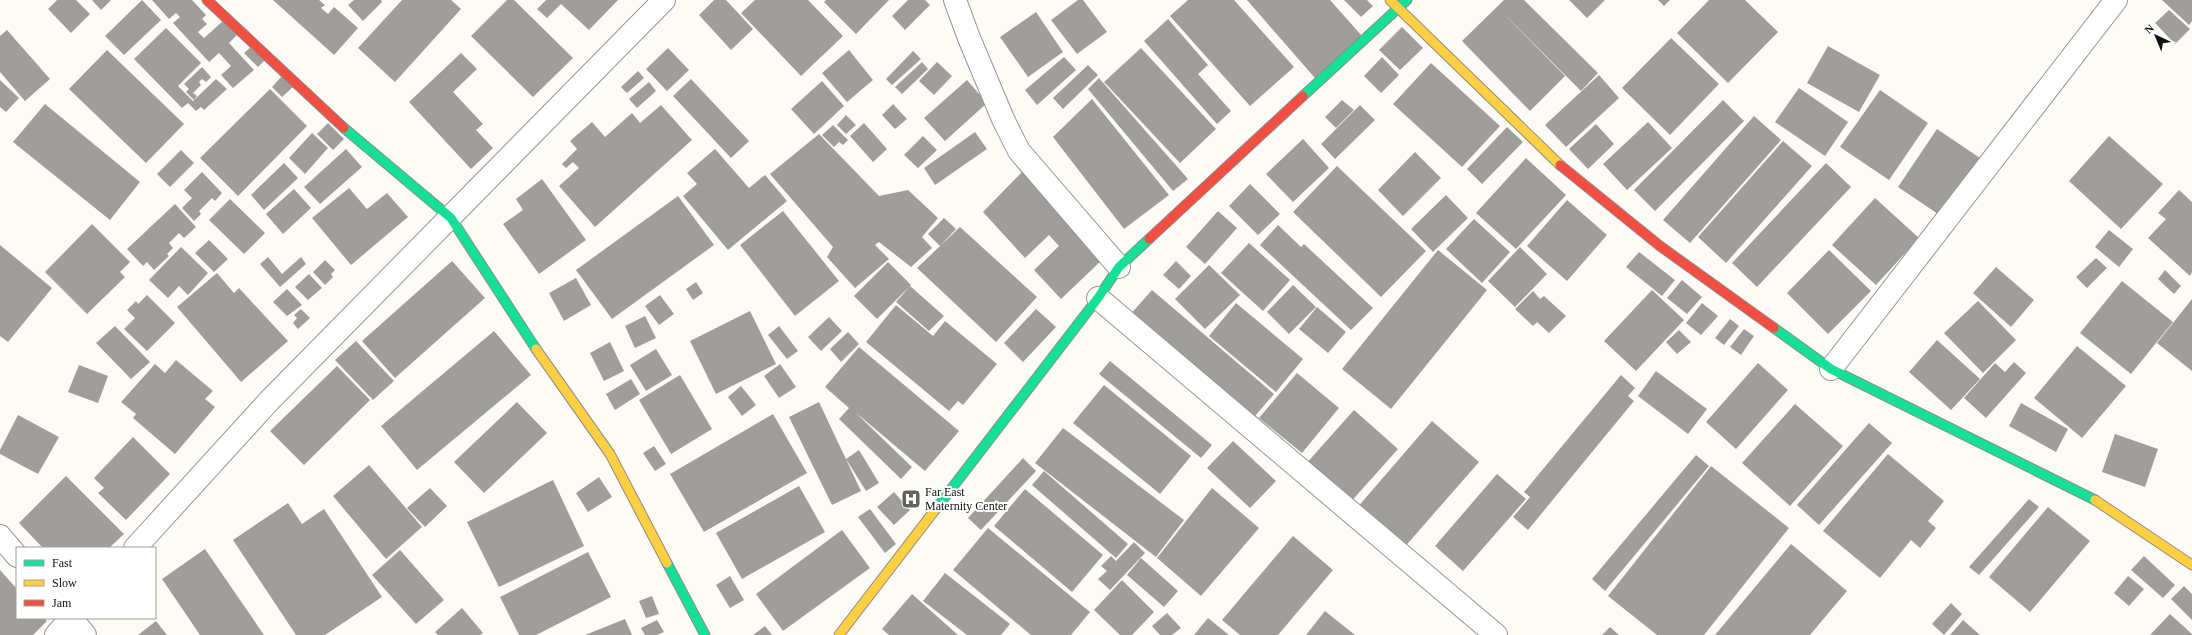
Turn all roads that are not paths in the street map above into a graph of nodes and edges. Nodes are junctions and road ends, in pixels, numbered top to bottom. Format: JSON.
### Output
{"nodes":[{"id":1,"x":207,"y":0,"type":"edge"},
{"id":2,"x":664,"y":0,"type":"edge"},
{"id":3,"x":955,"y":0,"type":"edge"},
{"id":4,"x":1390,"y":0,"type":"edge"},
{"id":5,"x":1407,"y":0,"type":"edge"},
{"id":6,"x":2116,"y":0,"type":"edge"},
{"id":7,"x":1399,"y":7,"type":"junction"},
{"id":8,"x":451,"y":218,"type":"junction"},
{"id":9,"x":1119,"y":267,"type":"junction"},
{"id":10,"x":1098,"y":298,"type":"junction"},
{"id":11,"x":1831,"y":369,"type":"junction"},
{"id":12,"x":0,"y":536,"type":"edge"},
{"id":13,"x":136,"y":547,"type":"edge"},
{"id":14,"x":16,"y":555,"type":"edge"},
{"id":15,"x":2192,"y":566,"type":"edge"},
{"id":16,"x":70,"y":619,"type":"edge"},
{"id":17,"x":72,"y":619,"type":"edge"},
{"id":18,"x":56,"y":635,"type":"edge"},
{"id":19,"x":85,"y":635,"type":"edge"},
{"id":20,"x":705,"y":635,"type":"edge"},
{"id":21,"x":839,"y":635,"type":"edge"},
{"id":22,"x":1496,"y":635,"type":"edge"}],
"edges":[{"from":1,"to":8,"type":"street"},
{"from":2,"to":8,"type":"street"},
{"from":3,"to":9,"type":"street"},
{"from":4,"to":7,"type":"street"},
{"from":5,"to":7,"type":"street"},
{"from":6,"to":11,"type":"street"},
{"from":7,"to":9,"type":"street"},
{"from":7,"to":11,"type":"street"},
{"from":8,"to":13,"type":"street"},
{"from":8,"to":20,"type":"street"},
{"from":9,"to":10,"type":"street"},
{"from":10,"to":21,"type":"street"},
{"from":10,"to":22,"type":"street"},
{"from":11,"to":15,"type":"street"},
{"from":12,"to":14,"type":"street"},
{"from":16,"to":18,"type":"street"},
{"from":17,"to":19,"type":"street"}]}
